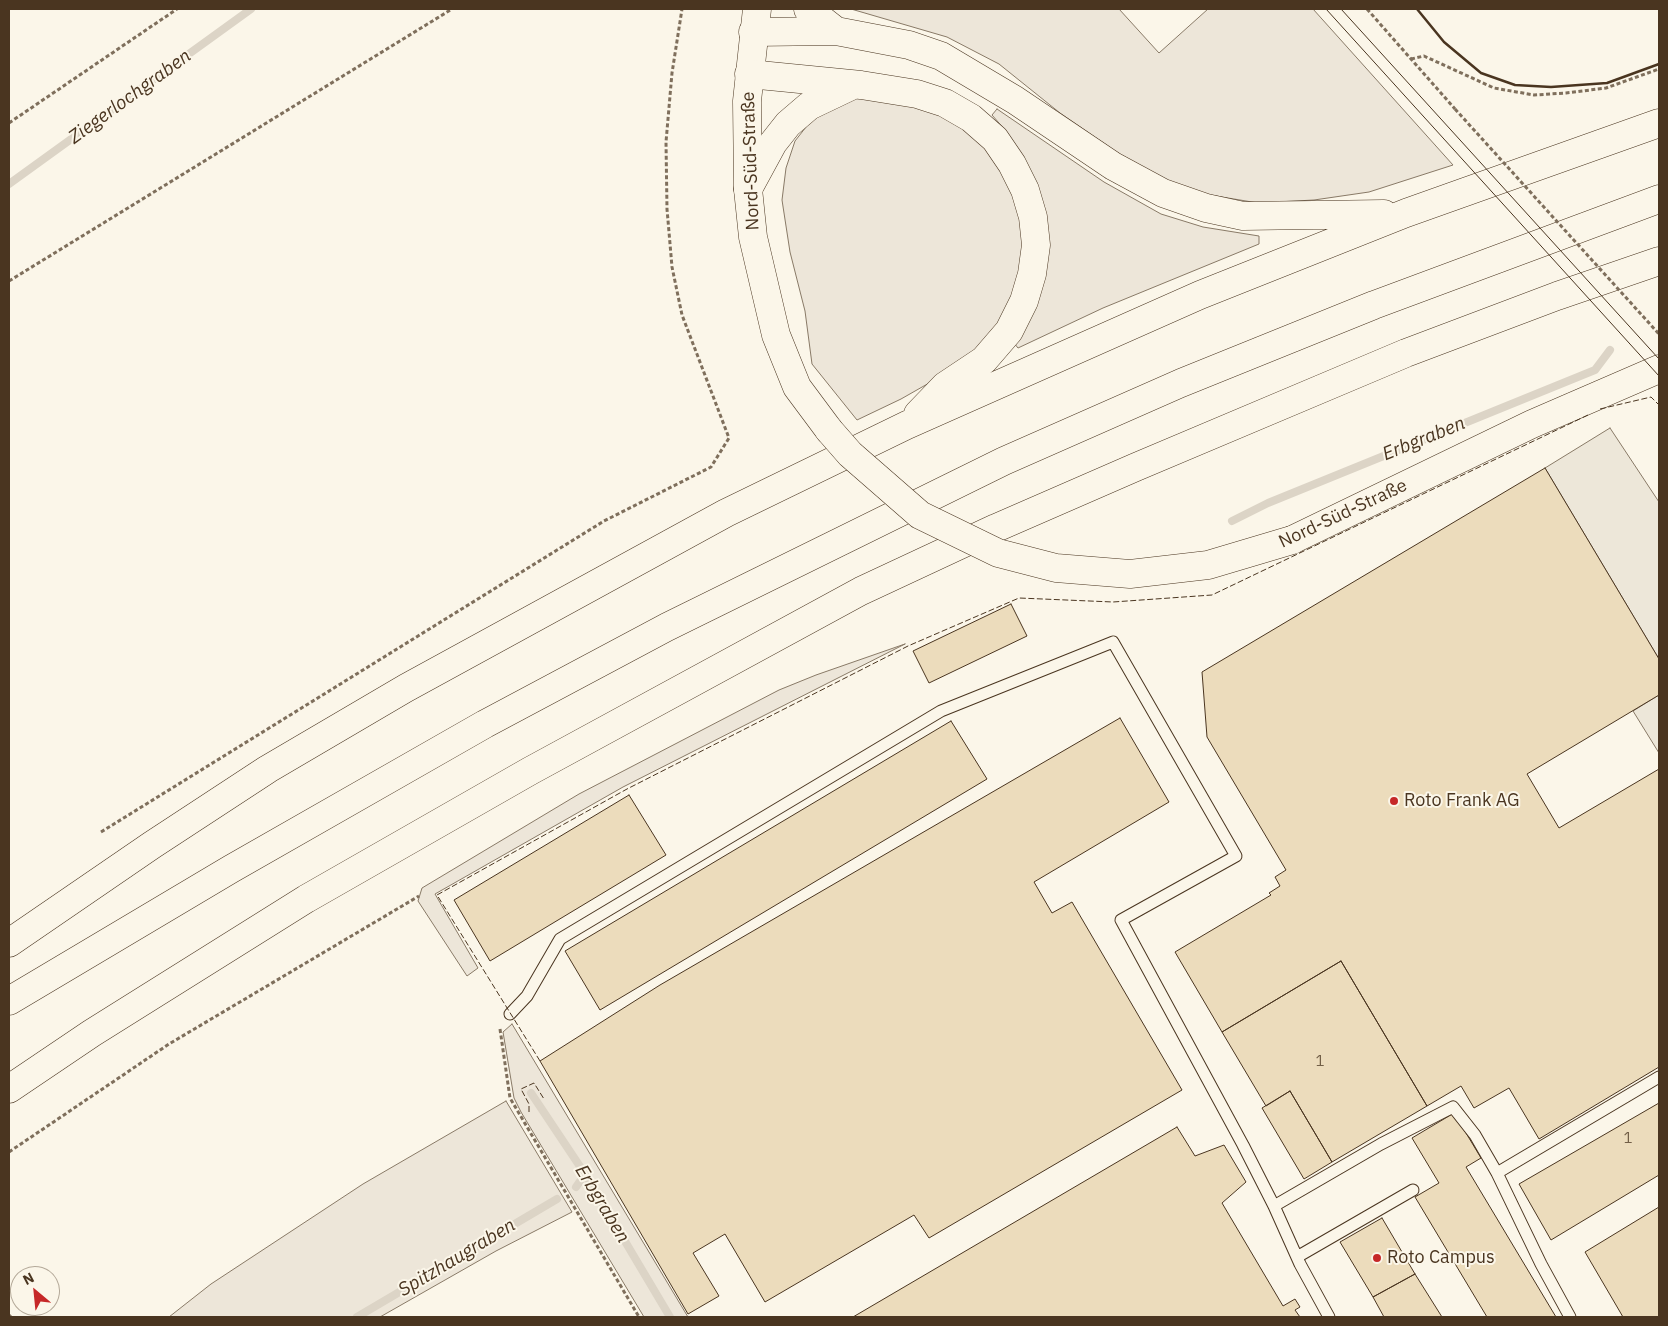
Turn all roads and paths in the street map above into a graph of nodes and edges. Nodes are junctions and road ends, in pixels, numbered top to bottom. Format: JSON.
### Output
{"nodes":[{"id":1,"x":177,"y":9,"type":"edge"},
{"id":2,"x":452,"y":9,"type":"edge"},
{"id":3,"x":682,"y":9,"type":"edge"},
{"id":4,"x":808,"y":9,"type":"edge"},
{"id":5,"x":1367,"y":9,"type":"edge"},
{"id":6,"x":755,"y":20,"type":"edge"},
{"id":7,"x":836,"y":31,"type":"junction"},
{"id":8,"x":1411,"y":59,"type":"junction"},
{"id":9,"x":1659,"y":69,"type":"edge"},
{"id":10,"x":749,"y":74,"type":"junction"},
{"id":11,"x":853,"y":85,"type":"junction"},
{"id":12,"x":9,"y":123,"type":"edge"},
{"id":13,"x":1659,"y":123,"type":"edge"},
{"id":14,"x":748,"y":189,"type":"junction"},
{"id":15,"x":1659,"y":199,"type":"edge"},
{"id":16,"x":1406,"y":213,"type":"junction"},
{"id":17,"x":1659,"y":261,"type":"edge"},
{"id":18,"x":9,"y":280,"type":"edge"},
{"id":19,"x":1659,"y":334,"type":"edge"},
{"id":20,"x":1659,"y":369,"type":"edge"},
{"id":21,"x":1659,"y":376,"type":"edge"},
{"id":22,"x":1630,"y":382,"type":"junction"},
{"id":23,"x":908,"y":425,"type":"junction"},
{"id":24,"x":101,"y":832,"type":"dead end"},
{"id":25,"x":419,"y":896,"type":"dead end"},
{"id":26,"x":9,"y":943,"type":"edge"},
{"id":27,"x":9,"y":1001,"type":"edge"},
{"id":28,"x":510,"y":1014,"type":"joint"},
{"id":29,"x":1659,"y":1077,"type":"edge"},
{"id":30,"x":9,"y":1089,"type":"edge"},
{"id":31,"x":9,"y":1152,"type":"edge"},
{"id":32,"x":1497,"y":1173,"type":"junction"},
{"id":33,"x":1414,"y":1190,"type":"dead end"},
{"id":34,"x":1274,"y":1206,"type":"junction"},
{"id":35,"x":1298,"y":1257,"type":"junction"},
{"id":36,"x":639,"y":1317,"type":"edge"},
{"id":37,"x":1329,"y":1317,"type":"edge"},
{"id":38,"x":1570,"y":1317,"type":"edge"}],
"edges":[{"from":1,"to":12,"type":"path"},
{"from":2,"to":18,"type":"path"},
{"from":3,"to":24,"type":"path"},
{"from":4,"to":7,"type":"main road"},
{"from":5,"to":8,"type":"path"},
{"from":6,"to":7,"type":"main road"},
{"from":6,"to":10,"type":"main road","name":"Nord-Süd-Straße"},
{"from":7,"to":16,"type":"main road"},
{"from":8,"to":9,"type":"path"},
{"from":8,"to":19,"type":"path","bridge":true},
{"from":10,"to":11,"type":"main road"},
{"from":10,"to":14,"type":"main road","name":"Nord-Süd-Straße"},
{"from":11,"to":14,"type":"main road"},
{"from":11,"to":23,"type":"main road"},
{"from":13,"to":16,"type":"main road"},
{"from":14,"to":22,"type":"main road","name":"Nord-Süd-Straße","bridge":true},
{"from":15,"to":27,"type":"main road"},
{"from":16,"to":23,"type":"main road"},
{"from":17,"to":30,"type":"main road"},
{"from":20,"to":22,"type":"main road","name":"Nord-Süd-Straße"},
{"from":21,"to":22,"type":"lane"},
{"from":23,"to":26,"type":"main road"},
{"from":25,"to":31,"type":"path"},
{"from":28,"to":34,"type":"lane"},
{"from":28,"to":36,"type":"path"},
{"from":29,"to":32,"type":"lane"},
{"from":32,"to":34,"type":"lane"},
{"from":32,"to":38,"type":"lane"},
{"from":33,"to":35,"type":"lane"},
{"from":34,"to":35,"type":"lane"},
{"from":35,"to":37,"type":"lane"}]}
